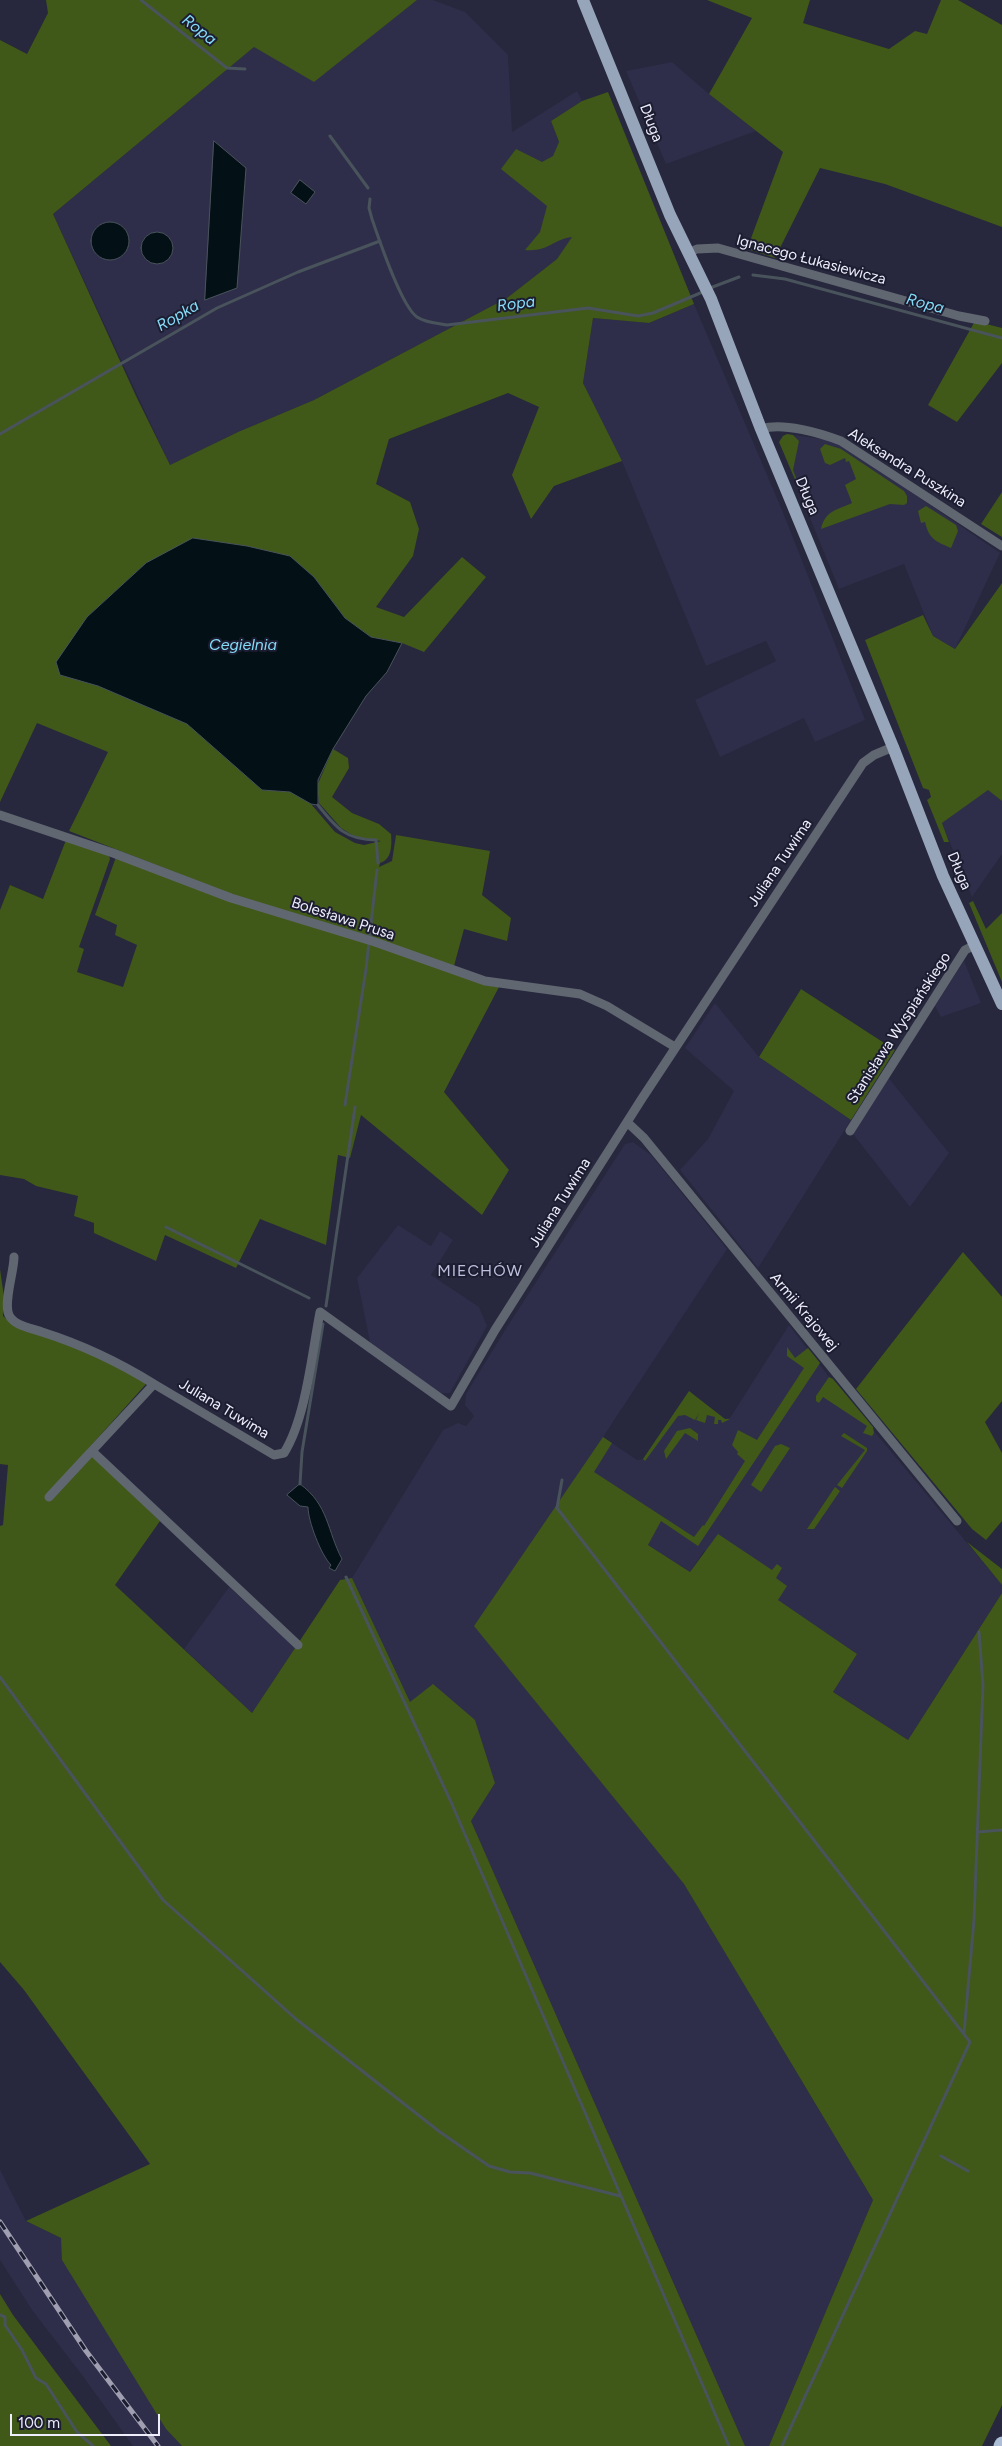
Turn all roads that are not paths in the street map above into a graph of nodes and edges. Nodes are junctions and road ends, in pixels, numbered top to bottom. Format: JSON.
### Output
{"nodes":[{"id":1,"x":584,"y":0,"type":"edge"},
{"id":2,"x":688,"y":253,"type":"junction"},
{"id":3,"x":985,"y":321,"type":"dead end"},
{"id":4,"x":761,"y":429,"type":"junction"},
{"id":5,"x":1002,"y":546,"type":"edge"},
{"id":6,"x":893,"y":747,"type":"junction"},
{"id":7,"x":0,"y":815,"type":"edge"},
{"id":8,"x":975,"y":945,"type":"junction"},
{"id":9,"x":1002,"y":1004,"type":"edge"},
{"id":10,"x":675,"y":1047,"type":"junction"},
{"id":11,"x":627,"y":1122,"type":"junction"},
{"id":12,"x":850,"y":1131,"type":"dead end"},
{"id":13,"x":14,"y":1257,"type":"dead end"},
{"id":14,"x":154,"y":1384,"type":"junction"},
{"id":15,"x":93,"y":1452,"type":"junction"},
{"id":16,"x":48,"y":1497,"type":"dead end"},
{"id":17,"x":957,"y":1521,"type":"dead end"},
{"id":18,"x":298,"y":1645,"type":"dead end"}],
"edges":[{"from":1,"to":2,"type":"main road","name":"Długa"},
{"from":2,"to":3,"type":"street","name":"Ignacego Łukasiewicza"},
{"from":2,"to":4,"type":"main road","name":"Długa"},
{"from":4,"to":5,"type":"street","name":"Aleksandra Puszkina"},
{"from":4,"to":6,"type":"main road","name":"Długa"},
{"from":6,"to":8,"type":"main road","name":"Długa"},
{"from":6,"to":10,"type":"street","name":"Juliana Tuwima"},
{"from":7,"to":10,"type":"street","name":"Bolesława Prusa"},
{"from":8,"to":9,"type":"main road","name":"Długa"},
{"from":8,"to":12,"type":"street","name":"Stanisława Wyspiańskiego"},
{"from":10,"to":11,"type":"street","name":"Juliana Tuwima"},
{"from":11,"to":14,"type":"street","name":"Juliana Tuwima"},
{"from":11,"to":17,"type":"street","name":"Armii Krajowej"},
{"from":13,"to":14,"type":"street","name":"Juliana Tuwima"},
{"from":14,"to":15,"type":"street"},
{"from":15,"to":16,"type":"street"},
{"from":15,"to":18,"type":"street"}]}
